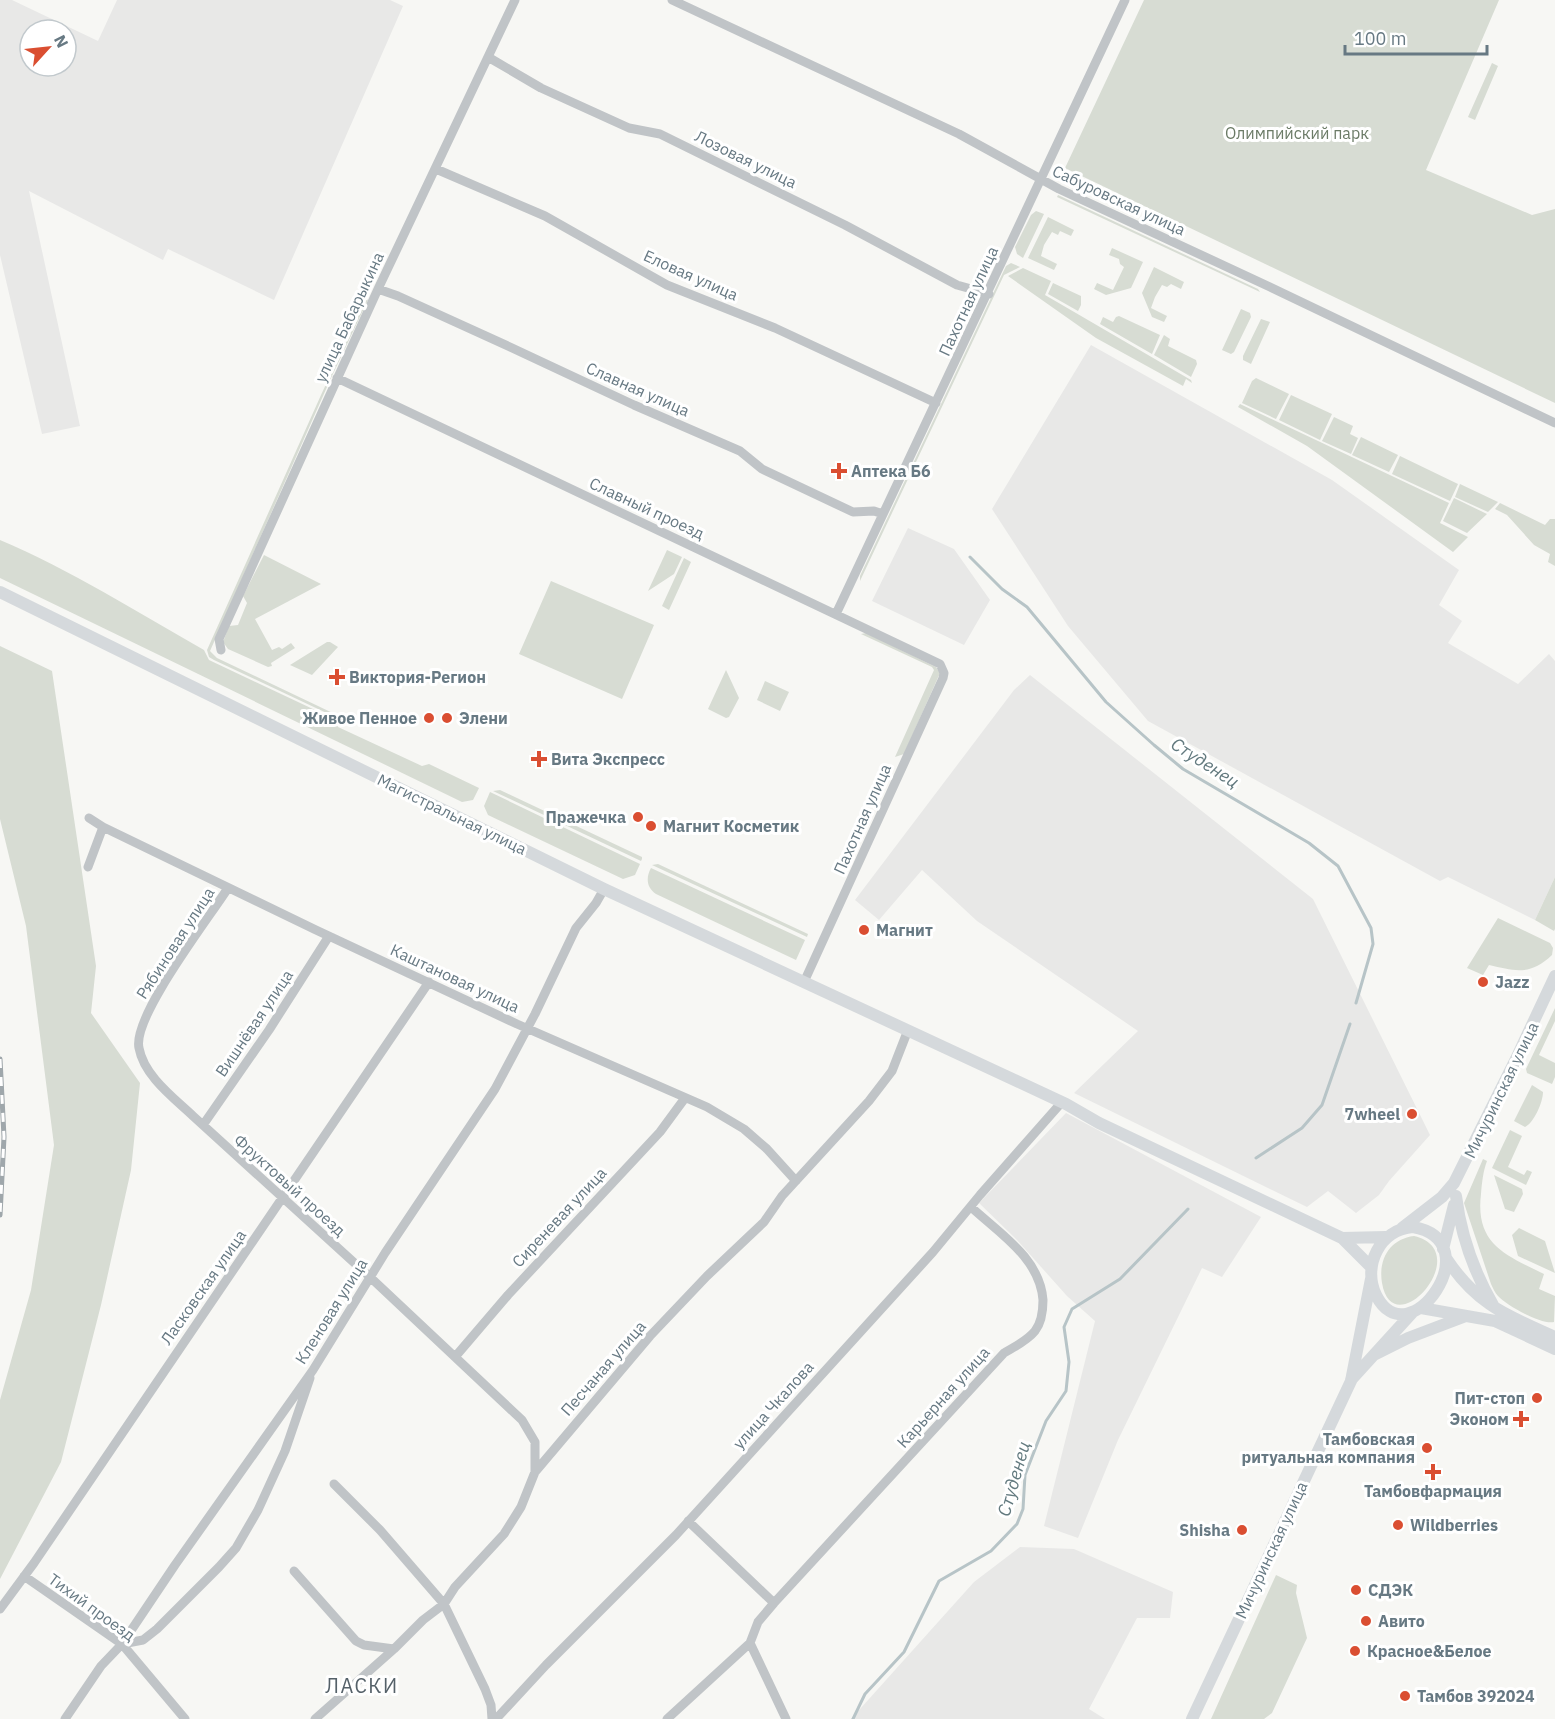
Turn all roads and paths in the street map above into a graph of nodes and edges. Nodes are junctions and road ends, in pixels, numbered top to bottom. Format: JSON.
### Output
{"nodes":[{"id":1,"x":515,"y":0,"type":"edge"},
{"id":2,"x":672,"y":0,"type":"edge"},
{"id":3,"x":1125,"y":0,"type":"edge"},
{"id":4,"x":690,"y":4,"type":"edge"},
{"id":5,"x":488,"y":57,"type":"junction"},
{"id":6,"x":436,"y":169,"type":"junction"},
{"id":7,"x":1040,"y":180,"type":"junction"},
{"id":8,"x":378,"y":289,"type":"junction"},
{"id":9,"x":989,"y":294,"type":"junction"},
{"id":10,"x":337,"y":378,"type":"junction"},
{"id":11,"x":936,"y":404,"type":"junction"},
{"id":12,"x":1555,"y":423,"type":"edge"},
{"id":13,"x":884,"y":514,"type":"junction"},
{"id":14,"x":0,"y":592,"type":"edge"},
{"id":15,"x":836,"y":614,"type":"junction"},
{"id":16,"x":221,"y":650,"type":"dead end"},
{"id":17,"x":943,"y":668,"type":"joint"},
{"id":18,"x":89,"y":818,"type":"dead end"},
{"id":19,"x":103,"y":827,"type":"junction"},
{"id":20,"x":88,"y":867,"type":"dead end"},
{"id":21,"x":228,"y":888,"type":"junction"},
{"id":22,"x":604,"y":889,"type":"junction"},
{"id":23,"x":329,"y":936,"type":"junction"},
{"id":24,"x":1555,"y":976,"type":"edge"},
{"id":25,"x":429,"y":982,"type":"junction"},
{"id":26,"x":804,"y":982,"type":"junction"},
{"id":27,"x":147,"y":1015,"type":"joint"},
{"id":28,"x":528,"y":1028,"type":"junction"},
{"id":29,"x":908,"y":1030,"type":"junction"},
{"id":30,"x":685,"y":1098,"type":"junction"},
{"id":31,"x":1062,"y":1102,"type":"junction"},
{"id":32,"x":203,"y":1125,"type":"junction"},
{"id":33,"x":1461,"y":1172,"type":"junction"},
{"id":34,"x":796,"y":1181,"type":"junction"},
{"id":35,"x":1456,"y":1196,"type":"junction"},
{"id":36,"x":283,"y":1198,"type":"junction"},
{"id":37,"x":971,"y":1207,"type":"junction"},
{"id":38,"x":1402,"y":1228,"type":"junction"},
{"id":39,"x":1386,"y":1237,"type":"junction"},
{"id":40,"x":1342,"y":1238,"type":"junction"},
{"id":41,"x":1445,"y":1253,"type":"junction"},
{"id":42,"x":1371,"y":1273,"type":"junction"},
{"id":43,"x":371,"y":1278,"type":"junction"},
{"id":44,"x":1495,"y":1309,"type":"junction"},
{"id":45,"x":1416,"y":1311,"type":"junction"},
{"id":46,"x":1468,"y":1316,"type":"junction"},
{"id":47,"x":1523,"y":1328,"type":"junction"},
{"id":48,"x":1555,"y":1337,"type":"edge"},
{"id":49,"x":1555,"y":1349,"type":"edge"},
{"id":50,"x":1374,"y":1355,"type":"junction"},
{"id":51,"x":455,"y":1357,"type":"junction"},
{"id":52,"x":313,"y":1370,"type":"junction"},
{"id":53,"x":1351,"y":1381,"type":"junction"},
{"id":54,"x":535,"y":1472,"type":"junction"},
{"id":55,"x":334,"y":1484,"type":"dead end"},
{"id":56,"x":688,"y":1521,"type":"junction"},
{"id":57,"x":294,"y":1571,"type":"dead end"},
{"id":58,"x":24,"y":1576,"type":"junction"},
{"id":59,"x":774,"y":1603,"type":"junction"},
{"id":60,"x":444,"y":1604,"type":"junction"},
{"id":61,"x":0,"y":1609,"type":"edge"},
{"id":62,"x":750,"y":1643,"type":"junction"},
{"id":63,"x":122,"y":1644,"type":"junction"},
{"id":64,"x":394,"y":1648,"type":"junction"},
{"id":65,"x":65,"y":1719,"type":"edge"},
{"id":66,"x":185,"y":1719,"type":"edge"},
{"id":67,"x":315,"y":1719,"type":"edge"},
{"id":68,"x":494,"y":1719,"type":"edge"},
{"id":69,"x":667,"y":1719,"type":"edge"},
{"id":70,"x":786,"y":1719,"type":"edge"},
{"id":71,"x":1192,"y":1719,"type":"edge"}],
"edges":[{"from":1,"to":5,"type":"street","name":"улица Бабарыкина"},
{"from":2,"to":4,"type":"street","name":"Сабуровская улица"},
{"from":3,"to":7,"type":"street","name":"Пахотная улица"},
{"from":4,"to":7,"type":"street","name":"Сабуровская улица"},
{"from":5,"to":6,"type":"street","name":"улица Бабарыкина"},
{"from":5,"to":9,"type":"street","name":"Лозовая улица"},
{"from":6,"to":8,"type":"street","name":"улица Бабарыкина"},
{"from":6,"to":11,"type":"street","name":"Еловая улица"},
{"from":7,"to":9,"type":"street","name":"Пахотная улица"},
{"from":7,"to":12,"type":"street","name":"Сабуровская улица"},
{"from":8,"to":10,"type":"street","name":"улица Бабарыкина"},
{"from":8,"to":13,"type":"street","name":"Славная улица"},
{"from":9,"to":11,"type":"street","name":"Пахотная улица"},
{"from":10,"to":15,"type":"street","name":"Славный проезд"},
{"from":10,"to":16,"type":"street","name":"улица Бабарыкина"},
{"from":11,"to":13,"type":"street","name":"Пахотная улица"},
{"from":13,"to":15,"type":"street","name":"Пахотная улица"},
{"from":14,"to":22,"type":"main road","name":"Магистральная улица"},
{"from":15,"to":17,"type":"street","name":"Славный проезд"},
{"from":17,"to":26,"type":"street","name":"Пахотная улица"},
{"from":18,"to":19,"type":"street","name":"Каштановая улица"},
{"from":19,"to":20,"type":"street"},
{"from":19,"to":21,"type":"street","name":"Каштановая улица"},
{"from":21,"to":23,"type":"street","name":"Каштановая улица"},
{"from":21,"to":27,"type":"street","name":"Рябиновая улица"},
{"from":22,"to":26,"type":"main road","name":"Магистральная улица"},
{"from":22,"to":28,"type":"street","name":"Кленовая улица"},
{"from":23,"to":25,"type":"street","name":"Каштановая улица"},
{"from":23,"to":32,"type":"street","name":"Вишнёвая улица"},
{"from":24,"to":33,"type":"main road","name":"Мичуринская улица"},
{"from":25,"to":28,"type":"street","name":"Каштановая улица"},
{"from":25,"to":36,"type":"street","name":"Ласковская улица"},
{"from":26,"to":29,"type":"main road","name":"Магистральная улица"},
{"from":27,"to":32,"type":"street","name":"Фруктовый проезд"},
{"from":28,"to":30,"type":"street","name":"Каштановая улица"},
{"from":28,"to":43,"type":"street","name":"Кленовая улица"},
{"from":29,"to":31,"type":"main road","name":"Магистральная улица"},
{"from":29,"to":34,"type":"street","name":"Песчаная улица"},
{"from":30,"to":34,"type":"street","name":"Каштановая улица"},
{"from":30,"to":51,"type":"street","name":"Сиреневая улица"},
{"from":31,"to":37,"type":"street","name":"улица Чкалова"},
{"from":31,"to":40,"type":"main road","name":"Магистральная улица"},
{"from":32,"to":36,"type":"street","name":"Фруктовый проезд"},
{"from":33,"to":35,"type":"main road","name":"Мичуринская улица"},
{"from":33,"to":38,"type":"main road","name":"Мичуринская улица"},
{"from":34,"to":54,"type":"street","name":"Песчаная улица"},
{"from":35,"to":41,"type":"main road","name":"Мичуринская улица"},
{"from":35,"to":44,"type":"main road"},
{"from":36,"to":43,"type":"street","name":"Фруктовый проезд"},
{"from":36,"to":58,"type":"street","name":"Ласковская улица"},
{"from":37,"to":56,"type":"street","name":"улица Чкалова"},
{"from":37,"to":59,"type":"street","name":"Карьерная улица"},
{"from":38,"to":39,"type":"main road"},
{"from":38,"to":41,"type":"main road"},
{"from":39,"to":40,"type":"main road"},
{"from":39,"to":42,"type":"main road"},
{"from":40,"to":42,"type":"main road"},
{"from":41,"to":44,"type":"main road"},
{"from":41,"to":45,"type":"main road"},
{"from":42,"to":45,"type":"main road"},
{"from":42,"to":53,"type":"main road","name":"Мичуринская улица"},
{"from":43,"to":51,"type":"street","name":"Фруктовый проезд"},
{"from":43,"to":52,"type":"street","name":"Кленовая улица"},
{"from":44,"to":47,"type":"main road"},
{"from":45,"to":46,"type":"main road"},
{"from":45,"to":50,"type":"main road","name":"Мичуринская улица"},
{"from":46,"to":47,"type":"main road"},
{"from":46,"to":50,"type":"main road"},
{"from":47,"to":48,"type":"main road"},
{"from":47,"to":49,"type":"main road"},
{"from":50,"to":53,"type":"main road","name":"Мичуринская улица"},
{"from":51,"to":54,"type":"street","name":"Фруктовый проезд"},
{"from":52,"to":63,"type":"street","name":"Кленовая улица"},
{"from":52,"to":63,"type":"street"},
{"from":53,"to":71,"type":"main road","name":"Мичуринская улица"},
{"from":54,"to":60,"type":"street","name":"Песчаная улица"},
{"from":55,"to":60,"type":"street"},
{"from":56,"to":59,"type":"street"},
{"from":56,"to":68,"type":"street","name":"улица Чкалова"},
{"from":57,"to":64,"type":"street"},
{"from":58,"to":61,"type":"street","name":"Ласковская улица"},
{"from":58,"to":63,"type":"street","name":"Тихий проезд"},
{"from":59,"to":62,"type":"street","name":"Карьерная улица"},
{"from":60,"to":64,"type":"street","name":"Песчаная улица"},
{"from":60,"to":68,"type":"street"},
{"from":62,"to":69,"type":"street","name":"Карьерная улица"},
{"from":62,"to":70,"type":"street"},
{"from":63,"to":65,"type":"street","name":"Кленовая улица"},
{"from":63,"to":66,"type":"street","name":"Тихий проезд"},
{"from":64,"to":67,"type":"street","name":"Песчаная улица"}]}
